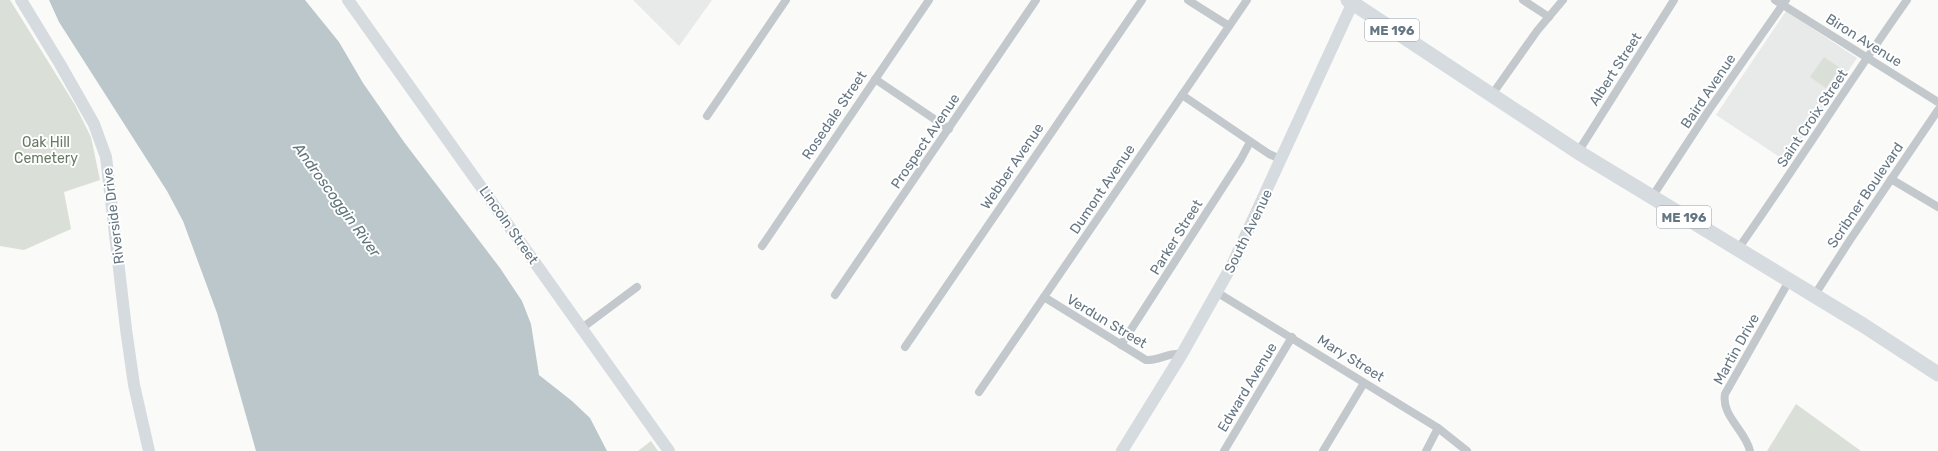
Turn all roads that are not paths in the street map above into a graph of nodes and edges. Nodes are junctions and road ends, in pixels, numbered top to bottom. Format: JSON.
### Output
{"nodes":[{"id":1,"x":21,"y":0,"type":"edge"},
{"id":2,"x":348,"y":0,"type":"edge"},
{"id":3,"x":786,"y":0,"type":"edge"},
{"id":4,"x":929,"y":0,"type":"edge"},
{"id":5,"x":1036,"y":0,"type":"edge"},
{"id":6,"x":1142,"y":0,"type":"edge"},
{"id":7,"x":1188,"y":0,"type":"edge"},
{"id":8,"x":1247,"y":0,"type":"edge"},
{"id":9,"x":1522,"y":0,"type":"edge"},
{"id":10,"x":1563,"y":0,"type":"edge"},
{"id":11,"x":1674,"y":0,"type":"edge"},
{"id":12,"x":1907,"y":0,"type":"edge"},
{"id":13,"x":1351,"y":1,"type":"edge"},
{"id":14,"x":1781,"y":2,"type":"edge"},
{"id":15,"x":1549,"y":17,"type":"junction"},
{"id":16,"x":1229,"y":26,"type":"junction"},
{"id":17,"x":1868,"y":58,"type":"junction"},
{"id":18,"x":875,"y":79,"type":"junction"},
{"id":19,"x":1182,"y":95,"type":"junction"},
{"id":20,"x":1491,"y":96,"type":"junction"},
{"id":21,"x":1938,"y":102,"type":"edge"},
{"id":22,"x":1938,"y":110,"type":"edge"},
{"id":23,"x":707,"y":116,"type":"dead end"},
{"id":24,"x":948,"y":129,"type":"junction"},
{"id":25,"x":1250,"y":142,"type":"junction"},
{"id":26,"x":1578,"y":152,"type":"junction"},
{"id":27,"x":1282,"y":160,"type":"junction"},
{"id":28,"x":1891,"y":179,"type":"junction"},
{"id":29,"x":1652,"y":198,"type":"junction"},
{"id":30,"x":1938,"y":207,"type":"edge"},
{"id":31,"x":762,"y":246,"type":"dead end"},
{"id":32,"x":1738,"y":249,"type":"junction"},
{"id":33,"x":1790,"y":281,"type":"junction"},
{"id":34,"x":637,"y":287,"type":"dead end"},
{"id":35,"x":1218,"y":293,"type":"junction"},
{"id":36,"x":834,"y":295,"type":"dead end"},
{"id":37,"x":1814,"y":296,"type":"junction"},
{"id":38,"x":1044,"y":297,"type":"junction"},
{"id":39,"x":582,"y":328,"type":"junction"},
{"id":40,"x":1292,"y":337,"type":"junction"},
{"id":41,"x":1121,"y":345,"type":"junction"},
{"id":42,"x":906,"y":348,"type":"dead end"},
{"id":43,"x":1182,"y":354,"type":"junction"},
{"id":44,"x":1938,"y":374,"type":"edge"},
{"id":45,"x":1364,"y":383,"type":"junction"},
{"id":46,"x":979,"y":392,"type":"dead end"},
{"id":47,"x":1438,"y":428,"type":"junction"},
{"id":48,"x":149,"y":451,"type":"edge"},
{"id":49,"x":669,"y":451,"type":"edge"},
{"id":50,"x":1122,"y":451,"type":"edge"},
{"id":51,"x":1224,"y":451,"type":"edge"},
{"id":52,"x":1323,"y":451,"type":"edge"},
{"id":53,"x":1426,"y":451,"type":"edge"},
{"id":54,"x":1467,"y":451,"type":"edge"},
{"id":55,"x":1750,"y":451,"type":"edge"}],
"edges":[{"from":1,"to":48,"type":"main road","name":"Riverside Drive"},
{"from":2,"to":39,"type":"main road","name":"Lincoln Street"},
{"from":3,"to":23,"type":"street"},
{"from":4,"to":18,"type":"street","name":"Rosedale Street"},
{"from":5,"to":24,"type":"street","name":"Prospect Avenue"},
{"from":6,"to":42,"type":"street","name":"Webber Avenue"},
{"from":7,"to":16,"type":"street"},
{"from":8,"to":16,"type":"street","name":"Dumont Avenue"},
{"from":9,"to":15,"type":"street"},
{"from":10,"to":15,"type":"street"},
{"from":11,"to":26,"type":"street","name":"Albert Street"},
{"from":12,"to":17,"type":"street","name":"Saint Croix Street"},
{"from":13,"to":20,"type":"highway","number":"ME 196"},
{"from":13,"to":27,"type":"main road","name":"South Avenue"},
{"from":14,"to":17,"type":"street","name":"Biron Avenue"},
{"from":14,"to":29,"type":"street","name":"Baird Avenue"},
{"from":15,"to":20,"type":"street"},
{"from":16,"to":19,"type":"street","name":"Dumont Avenue"},
{"from":17,"to":21,"type":"street","name":"Biron Avenue"},
{"from":17,"to":32,"type":"street","name":"Saint Croix Street"},
{"from":18,"to":24,"type":"street"},
{"from":18,"to":31,"type":"street","name":"Rosedale Street"},
{"from":19,"to":25,"type":"street"},
{"from":19,"to":38,"type":"street","name":"Dumont Avenue"},
{"from":20,"to":26,"type":"highway","number":"ME 196"},
{"from":22,"to":28,"type":"street","name":"Scribner Boulevard"},
{"from":24,"to":36,"type":"street","name":"Prospect Avenue"},
{"from":25,"to":27,"type":"street"},
{"from":25,"to":41,"type":"street","name":"Parker Street"},
{"from":26,"to":29,"type":"highway","number":"ME 196"},
{"from":27,"to":35,"type":"main road","name":"South Avenue"},
{"from":28,"to":30,"type":"street"},
{"from":28,"to":37,"type":"street","name":"Scribner Boulevard"},
{"from":29,"to":32,"type":"highway","number":"ME 196"},
{"from":32,"to":33,"type":"highway","number":"ME 196"},
{"from":33,"to":37,"type":"highway","number":"ME 196"},
{"from":33,"to":55,"type":"street","name":"Martin Drive"},
{"from":34,"to":39,"type":"street"},
{"from":35,"to":40,"type":"street","name":"Mary Street"},
{"from":35,"to":43,"type":"main road","name":"South Avenue"},
{"from":37,"to":44,"type":"highway","number":"ME 196"},
{"from":38,"to":41,"type":"street","name":"Verdun Street"},
{"from":38,"to":46,"type":"street","name":"Dumont Avenue"},
{"from":39,"to":49,"type":"main road","name":"Lincoln Street"},
{"from":40,"to":45,"type":"street","name":"Mary Street"},
{"from":40,"to":51,"type":"street","name":"Edward Avenue"},
{"from":41,"to":43,"type":"street","name":"Verdun Street"},
{"from":43,"to":50,"type":"main road","name":"South Avenue"},
{"from":45,"to":47,"type":"street","name":"Mary Street"},
{"from":45,"to":52,"type":"street"},
{"from":47,"to":53,"type":"street"},
{"from":47,"to":54,"type":"street","name":"Mary Street"}]}
